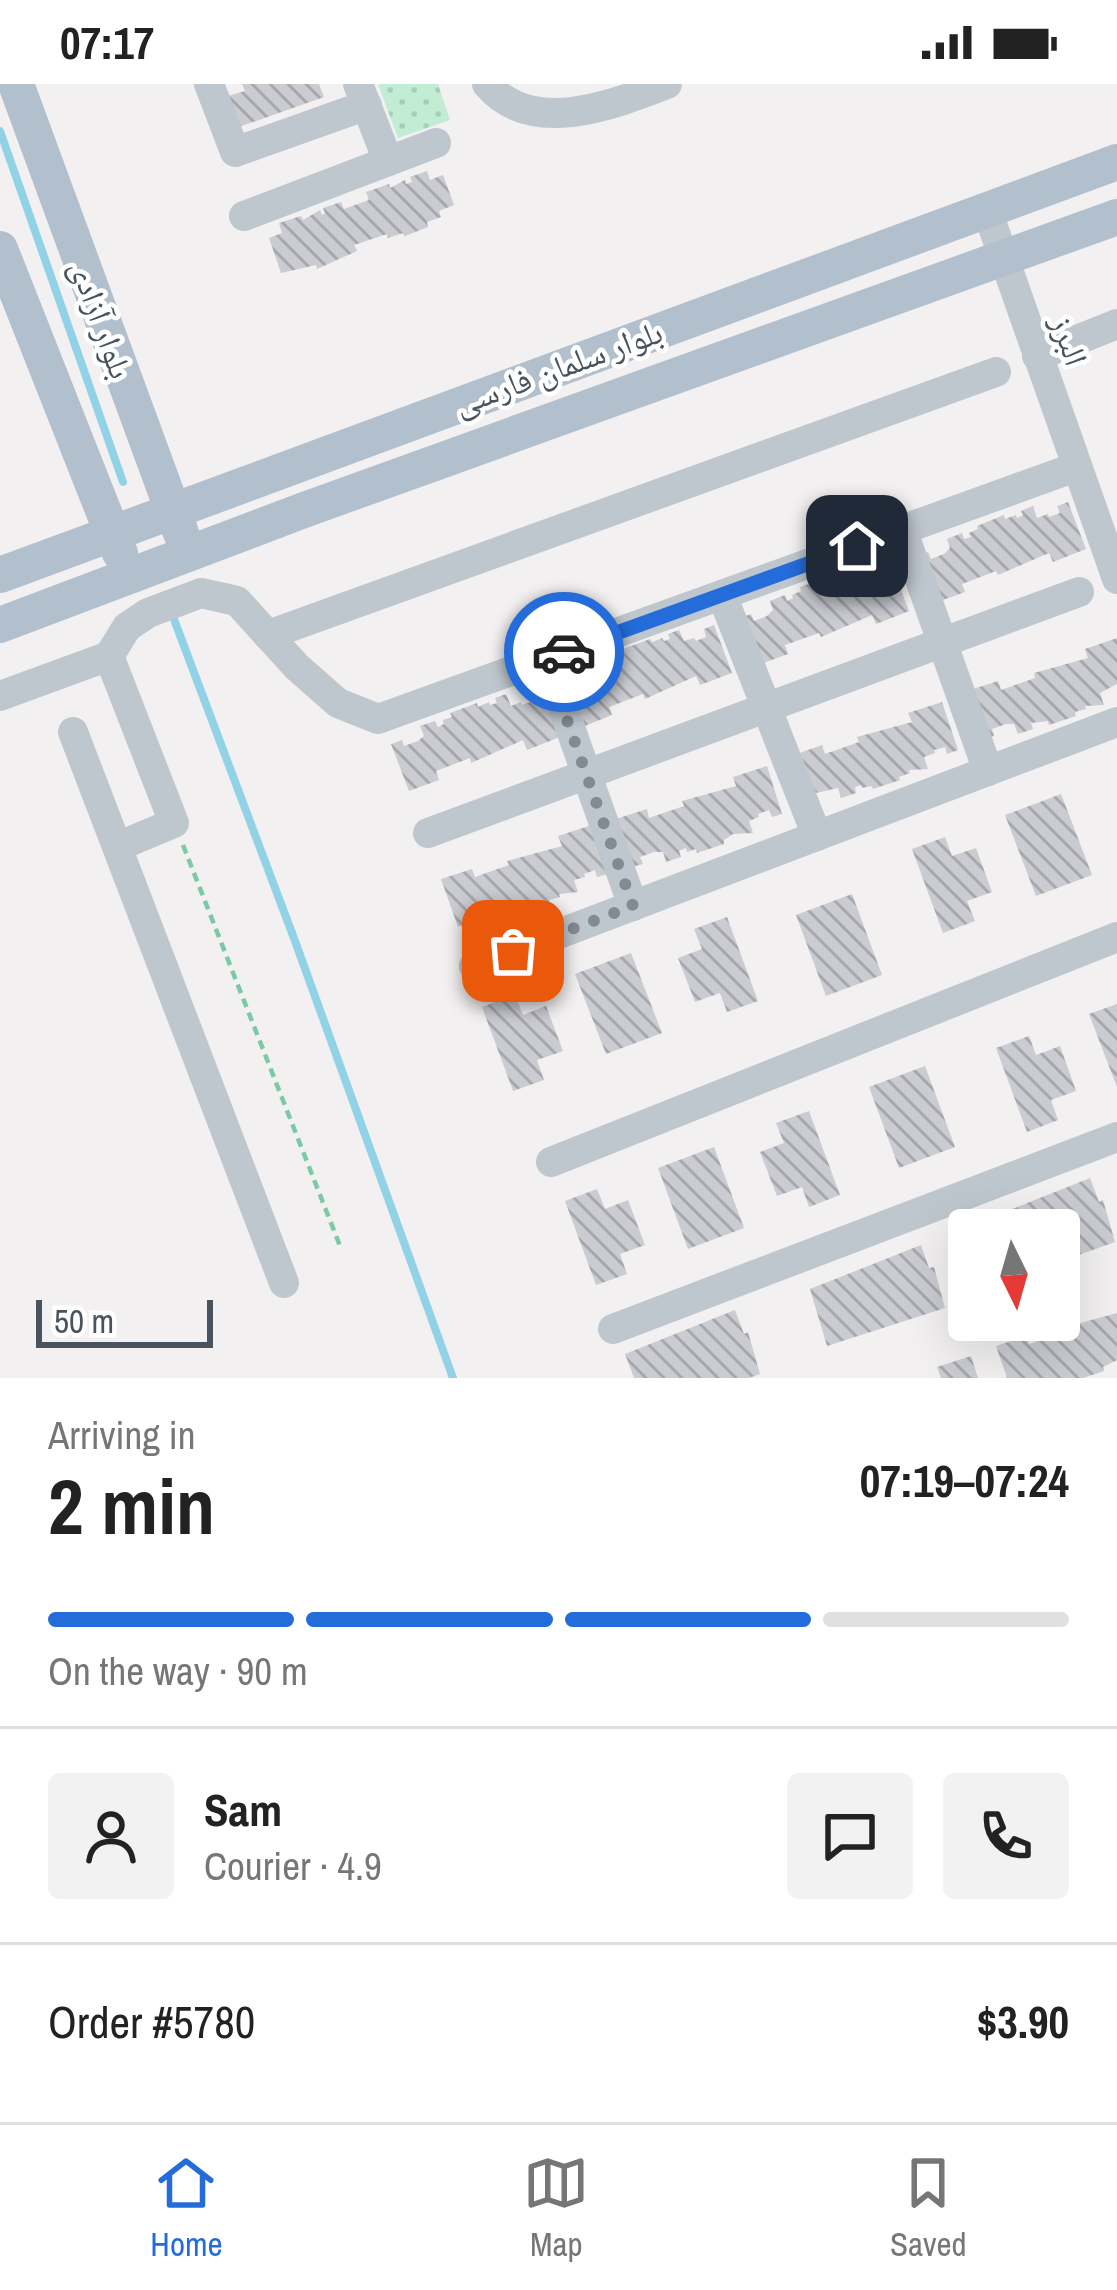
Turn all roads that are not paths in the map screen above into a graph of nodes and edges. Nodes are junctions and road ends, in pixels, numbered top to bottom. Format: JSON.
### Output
{"nodes":[{"id":1,"x":16,"y":84,"type":"edge"},
{"id":2,"x":209,"y":84,"type":"edge"},
{"id":3,"x":487,"y":84,"type":"edge"},
{"id":4,"x":667,"y":84,"type":"edge"},
{"id":5,"x":363,"y":95,"type":"edge"},
{"id":6,"x":436,"y":143,"type":"dead end"},
{"id":7,"x":388,"y":161,"type":"junction"},
{"id":8,"x":1117,"y":162,"type":"edge"},
{"id":9,"x":987,"y":210,"type":"junction"},
{"id":10,"x":244,"y":216,"type":"dead end"},
{"id":11,"x":1117,"y":217,"type":"edge"},
{"id":12,"x":0,"y":249,"type":"edge"},
{"id":13,"x":1006,"y":259,"type":"junction"},
{"id":14,"x":1117,"y":324,"type":"edge"},
{"id":15,"x":1037,"y":356,"type":"junction"},
{"id":16,"x":996,"y":372,"type":"dead end"},
{"id":17,"x":285,"y":466,"type":"junction"},
{"id":18,"x":1076,"y":467,"type":"junction"},
{"id":19,"x":304,"y":510,"type":"junction"},
{"id":20,"x":172,"y":511,"type":"junction"},
{"id":21,"x":1105,"y":513,"type":"edge"},
{"id":22,"x":902,"y":530,"type":"junction"},
{"id":23,"x":111,"y":533,"type":"junction"},
{"id":24,"x":190,"y":553,"type":"junction"},
{"id":25,"x":4,"y":574,"type":"edge"},
{"id":26,"x":130,"y":577,"type":"junction"},
{"id":27,"x":1117,"y":579,"type":"edge"},
{"id":28,"x":1079,"y":592,"type":"dead end"},
{"id":29,"x":722,"y":595,"type":"junction"},
{"id":30,"x":12,"y":621,"type":"edge"},
{"id":31,"x":268,"y":635,"type":"junction"},
{"id":32,"x":942,"y":643,"type":"junction"},
{"id":33,"x":109,"y":656,"type":"junction"},
{"id":34,"x":545,"y":658,"type":"junction"},
{"id":35,"x":0,"y":696,"type":"edge"},
{"id":36,"x":767,"y":708,"type":"junction"},
{"id":37,"x":1117,"y":722,"type":"edge"},
{"id":38,"x":73,"y":732,"type":"dead end"},
{"id":39,"x":988,"y":771,"type":"junction"},
{"id":40,"x":587,"y":774,"type":"junction"},
{"id":41,"x":428,"y":832,"type":"dead end"},
{"id":42,"x":817,"y":836,"type":"junction"},
{"id":43,"x":119,"y":846,"type":"junction"},
{"id":44,"x":633,"y":906,"type":"junction"},
{"id":45,"x":1117,"y":938,"type":"edge"},
{"id":46,"x":474,"y":966,"type":"dead end"},
{"id":47,"x":1117,"y":1137,"type":"edge"},
{"id":48,"x":551,"y":1162,"type":"dead end"},
{"id":49,"x":284,"y":1283,"type":"dead end"},
{"id":50,"x":613,"y":1329,"type":"dead end"}],
"edges":[{"from":1,"to":20,"type":"main road","name":"بلوار آزادی"},
{"from":2,"to":5,"type":"street"},
{"from":3,"to":4,"type":"street"},
{"from":5,"to":7,"type":"street"},
{"from":6,"to":7,"type":"street"},
{"from":7,"to":10,"type":"street"},
{"from":8,"to":9,"type":"main road","name":"بلوار سلمان فارسی"},
{"from":9,"to":13,"type":"street","name":"البرز"},
{"from":9,"to":17,"type":"main road","name":"بلوار سلمان فارسی"},
{"from":11,"to":13,"type":"main road","name":"بلوار سلمان فارسی"},
{"from":12,"to":23,"type":"main road","name":"بلوار آزادی"},
{"from":13,"to":15,"type":"street","name":"البرز"},
{"from":13,"to":19,"type":"main road","name":"بلوار سلمان فارسی"},
{"from":14,"to":15,"type":"street"},
{"from":15,"to":18,"type":"street","name":"البرز"},
{"from":16,"to":31,"type":"street"},
{"from":17,"to":19,"type":"main road"},
{"from":17,"to":20,"type":"main road","name":"بلوار سلمان فارسی"},
{"from":18,"to":21,"type":"street","name":"البرز"},
{"from":18,"to":22,"type":"street"},
{"from":19,"to":24,"type":"main road","name":"بلوار سلمان فارسی"},
{"from":20,"to":23,"type":"main road","name":"بلوار سلمان فارسی"},
{"from":20,"to":24,"type":"main road","name":"بلوار آزادی"},
{"from":21,"to":27,"type":"street","name":"البرز"},
{"from":22,"to":29,"type":"street"},
{"from":22,"to":32,"type":"street"},
{"from":23,"to":25,"type":"main road","name":"بلوار سلمان فارسی"},
{"from":23,"to":26,"type":"main road","name":"بلوار آزادی"},
{"from":24,"to":26,"type":"main road","name":"بلوار سلمان فارسی"},
{"from":25,"to":30,"type":"main road"},
{"from":26,"to":30,"type":"main road","name":"بلوار سلمان فارسی"},
{"from":28,"to":32,"type":"street"},
{"from":29,"to":34,"type":"street"},
{"from":29,"to":36,"type":"street"},
{"from":31,"to":33,"type":"street"},
{"from":31,"to":34,"type":"street"},
{"from":32,"to":36,"type":"street"},
{"from":32,"to":39,"type":"street"},
{"from":33,"to":35,"type":"street"},
{"from":33,"to":43,"type":"street"},
{"from":34,"to":40,"type":"street"},
{"from":36,"to":40,"type":"street"},
{"from":36,"to":42,"type":"street"},
{"from":37,"to":39,"type":"street"},
{"from":38,"to":43,"type":"street"},
{"from":39,"to":42,"type":"street"},
{"from":40,"to":41,"type":"street"},
{"from":40,"to":44,"type":"street"},
{"from":42,"to":44,"type":"street"},
{"from":43,"to":49,"type":"street"},
{"from":44,"to":46,"type":"street"},
{"from":45,"to":48,"type":"street"},
{"from":47,"to":50,"type":"street"}]}
